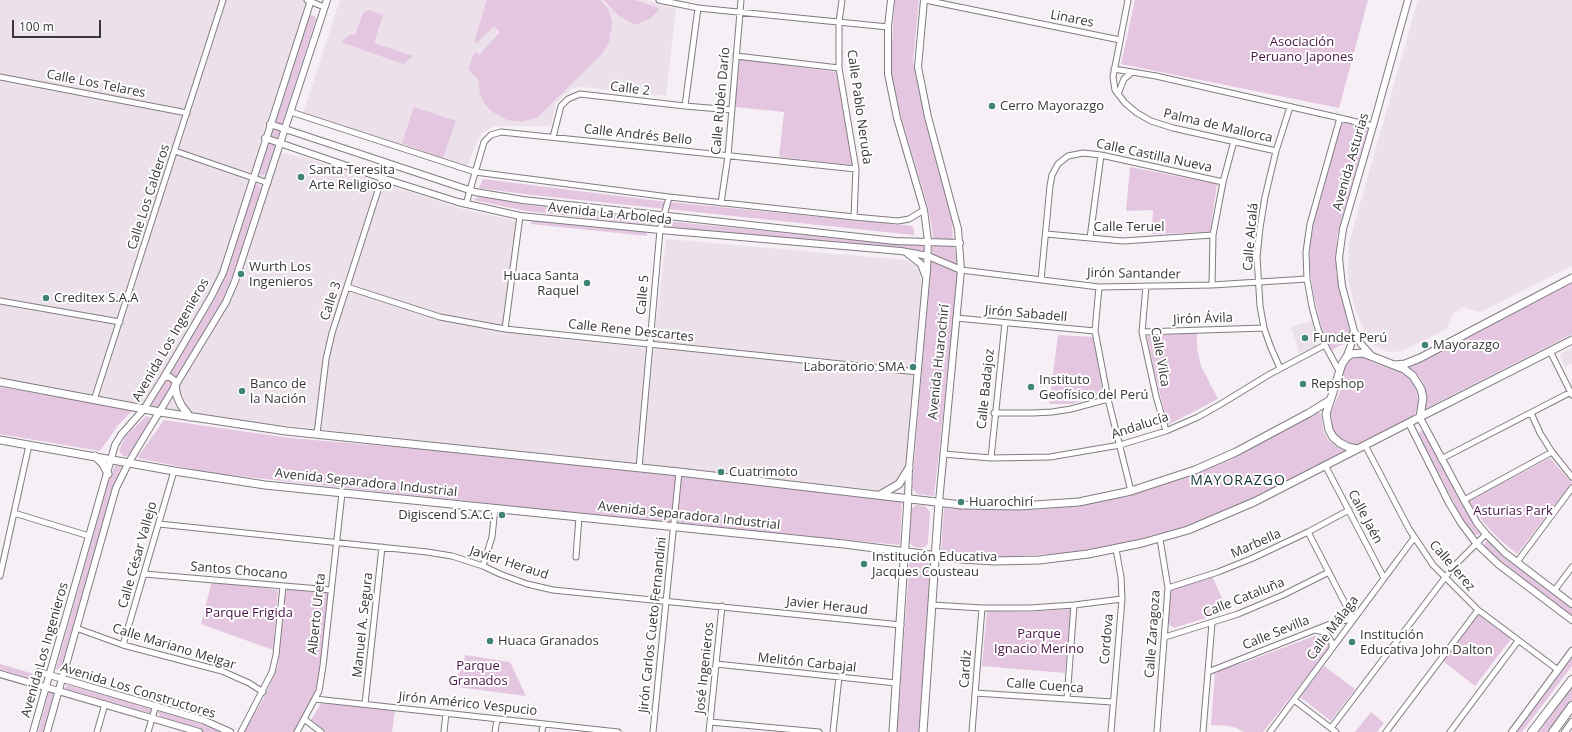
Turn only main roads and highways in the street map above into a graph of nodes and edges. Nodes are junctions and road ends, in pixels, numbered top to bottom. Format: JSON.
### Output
{"nodes":[{"id":1,"x":1572,"y":278,"type":"edge"},
{"id":2,"x":1572,"y":340,"type":"edge"},
{"id":3,"x":1395,"y":366,"type":"junction"},
{"id":4,"x":0,"y":382,"type":"edge"},
{"id":5,"x":175,"y":385,"type":"road end"},
{"id":6,"x":1331,"y":398,"type":"junction"},
{"id":7,"x":191,"y":417,"type":"junction"},
{"id":8,"x":1420,"y":418,"type":"junction"},
{"id":9,"x":0,"y":440,"type":"edge"},
{"id":10,"x":1357,"y":449,"type":"junction"},
{"id":11,"x":94,"y":456,"type":"junction"},
{"id":12,"x":909,"y":468,"type":"road end"},
{"id":13,"x":108,"y":474,"type":"road end"},
{"id":14,"x":880,"y":495,"type":"junction"},
{"id":15,"x":908,"y":498,"type":"junction"},
{"id":16,"x":939,"y":502,"type":"junction"},
{"id":17,"x":906,"y":552,"type":"junction"},
{"id":18,"x":935,"y":556,"type":"junction"},
{"id":19,"x":1572,"y":680,"type":"edge"},
{"id":20,"x":1572,"y":706,"type":"edge"},
{"id":21,"x":893,"y":732,"type":"edge"},
{"id":22,"x":923,"y":732,"type":"edge"},
{"id":23,"x":1532,"y":732,"type":"edge"},
{"id":24,"x":1553,"y":732,"type":"edge"}],
"edges":[{"from":1,"to":3,"type":"main road"},
{"from":2,"to":8,"type":"main road"},
{"from":3,"to":6,"type":"main road"},
{"from":3,"to":8,"type":"main road"},
{"from":4,"to":7,"type":"main road"},
{"from":5,"to":7,"type":"main road"},
{"from":6,"to":10,"type":"main road"},
{"from":6,"to":16,"type":"main road"},
{"from":7,"to":14,"type":"main road"},
{"from":8,"to":10,"type":"main road"},
{"from":9,"to":11,"type":"main road","name":"Avenida Separadora Industrial"},
{"from":10,"to":18,"type":"main road","name":"Avenida Separadora Industrial"},
{"from":11,"to":13,"type":"main road"},
{"from":11,"to":17,"type":"main road","name":"Avenida Separadora Industrial"},
{"from":12,"to":14,"type":"main road"},
{"from":14,"to":15,"type":"main road"},
{"from":15,"to":16,"type":"main road"},
{"from":15,"to":17,"type":"main road","name":"Avenida Huarochirí"},
{"from":16,"to":18,"type":"main road","name":"Avenida Huarochirí"},
{"from":17,"to":18,"type":"main road","name":"Avenida Separadora Industrial"},
{"from":17,"to":21,"type":"main road","name":"Avenida Huarochirí"},
{"from":18,"to":22,"type":"main road","name":"Avenida Huarochirí"},
{"from":19,"to":23,"type":"main road"},
{"from":20,"to":24,"type":"main road"}]}
